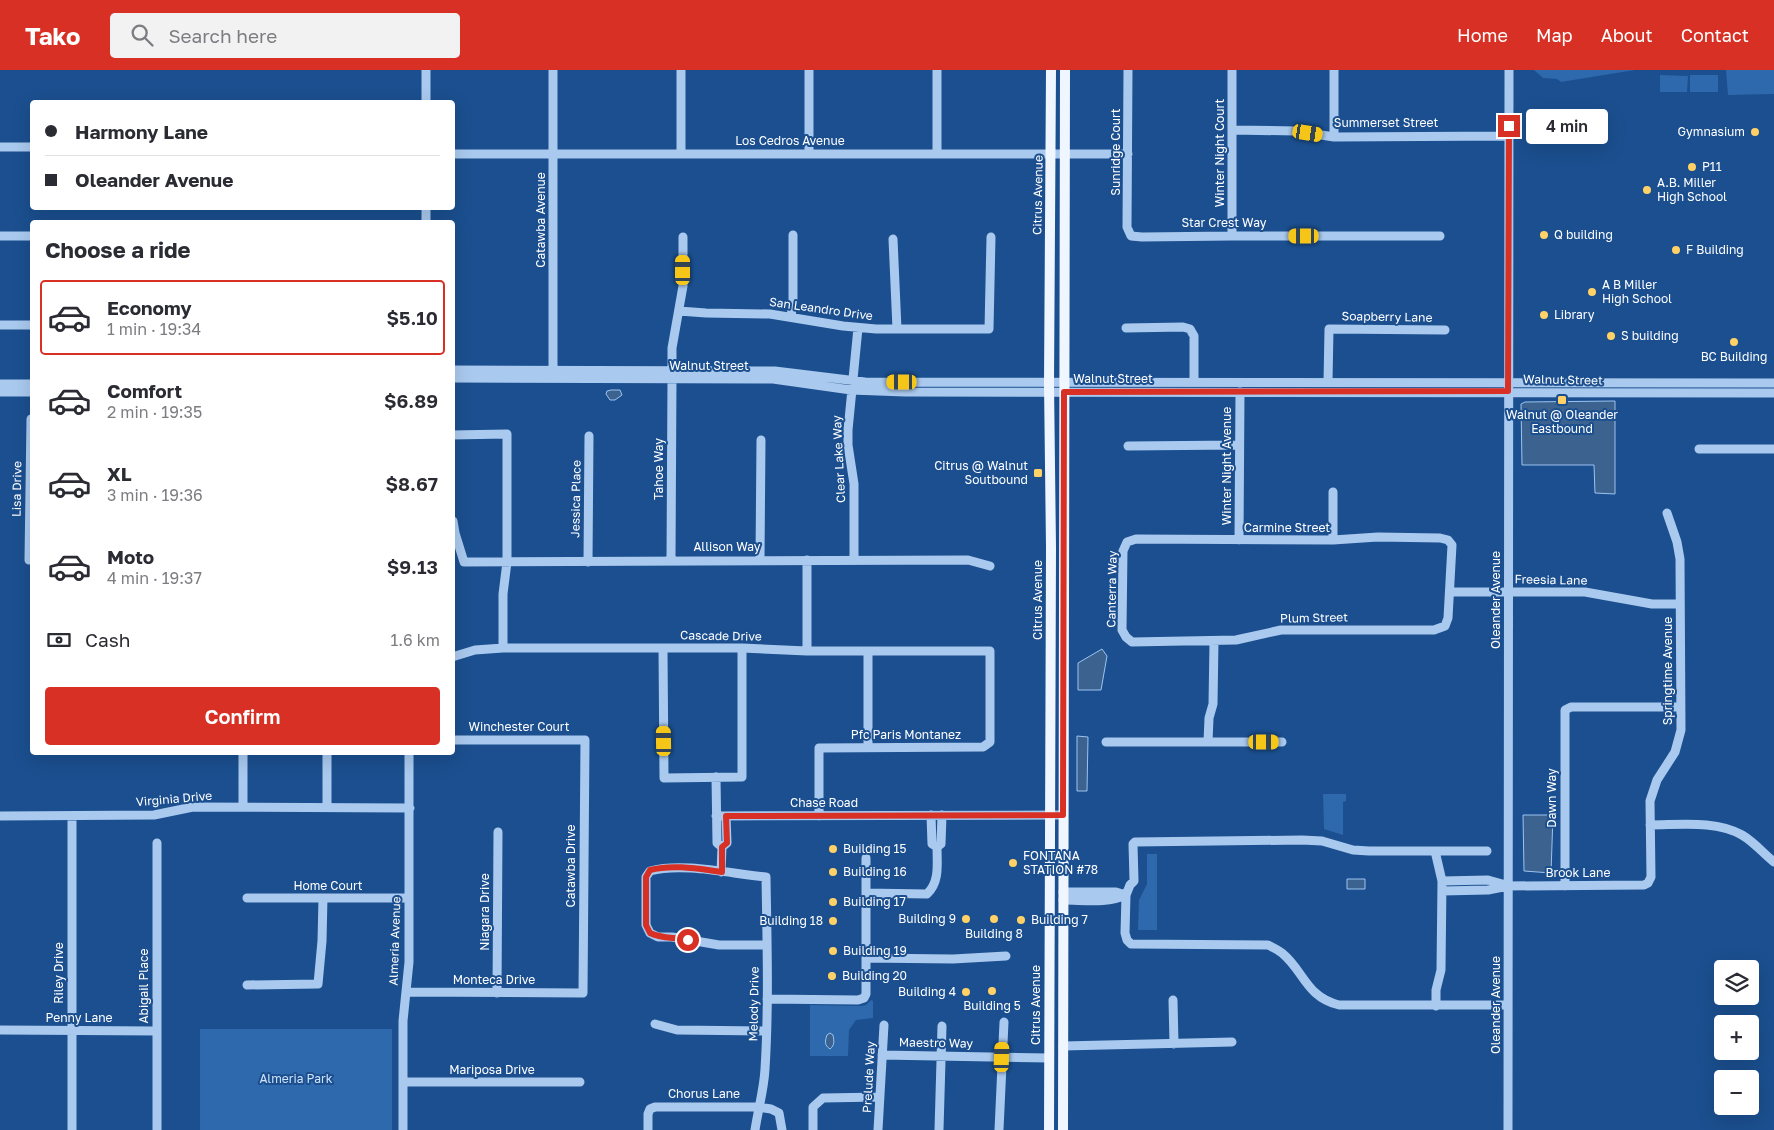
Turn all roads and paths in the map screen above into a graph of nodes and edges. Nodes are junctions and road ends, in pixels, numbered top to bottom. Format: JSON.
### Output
{"nodes":[{"id":1,"x":426,"y":70,"type":"edge"},
{"id":2,"x":554,"y":70,"type":"edge"},
{"id":3,"x":682,"y":70,"type":"edge"},
{"id":4,"x":809,"y":70,"type":"edge"},
{"id":5,"x":937,"y":70,"type":"edge"},
{"id":6,"x":1051,"y":70,"type":"edge"},
{"id":7,"x":1065,"y":70,"type":"edge"},
{"id":8,"x":1128,"y":70,"type":"edge"},
{"id":9,"x":1232,"y":70,"type":"edge"},
{"id":10,"x":1334,"y":70,"type":"edge"},
{"id":11,"x":1509,"y":70,"type":"edge"},
{"id":12,"x":426,"y":100,"type":"edge"},
{"id":13,"x":1232,"y":130,"type":"junction"},
{"id":14,"x":1334,"y":136,"type":"junction"},
{"id":15,"x":1509,"y":136,"type":"junction"},
{"id":16,"x":0,"y":147,"type":"edge"},
{"id":17,"x":30,"y":147,"type":"edge"},
{"id":18,"x":937,"y":153,"type":"junction"},
{"id":19,"x":1051,"y":153,"type":"junction"},
{"id":20,"x":455,"y":154,"type":"edge"},
{"id":21,"x":553,"y":154,"type":"junction"},
{"id":22,"x":682,"y":154,"type":"junction"},
{"id":23,"x":809,"y":154,"type":"junction"},
{"id":24,"x":1064,"y":154,"type":"junction"},
{"id":25,"x":1128,"y":154,"type":"junction"},
{"id":26,"x":1129,"y":234,"type":"joint"},
{"id":27,"x":793,"y":235,"type":"dead end"},
{"id":28,"x":0,"y":236,"type":"edge"},
{"id":29,"x":30,"y":236,"type":"edge"},
{"id":30,"x":1232,"y":236,"type":"junction"},
{"id":31,"x":1440,"y":236,"type":"dead end"},
{"id":32,"x":683,"y":237,"type":"dead end"},
{"id":33,"x":991,"y":237,"type":"dead end"},
{"id":34,"x":893,"y":239,"type":"dead end"},
{"id":35,"x":679,"y":311,"type":"junction"},
{"id":36,"x":791,"y":317,"type":"junction"},
{"id":37,"x":0,"y":325,"type":"edge"},
{"id":38,"x":30,"y":325,"type":"edge"},
{"id":39,"x":858,"y":328,"type":"junction"},
{"id":40,"x":1126,"y":328,"type":"dead end"},
{"id":41,"x":897,"y":329,"type":"junction"},
{"id":42,"x":1445,"y":330,"type":"dead end"},
{"id":43,"x":455,"y":370,"type":"edge"},
{"id":44,"x":553,"y":370,"type":"junction"},
{"id":45,"x":672,"y":374,"type":"junction"},
{"id":46,"x":455,"y":378,"type":"edge"},
{"id":47,"x":1194,"y":382,"type":"junction"},
{"id":48,"x":1328,"y":382,"type":"junction"},
{"id":49,"x":1774,"y":383,"type":"edge"},
{"id":50,"x":0,"y":384,"type":"edge"},
{"id":51,"x":30,"y":384,"type":"edge"},
{"id":52,"x":852,"y":386,"type":"junction"},
{"id":53,"x":1049,"y":387,"type":"junction"},
{"id":54,"x":1064,"y":387,"type":"junction"},
{"id":55,"x":1508,"y":387,"type":"junction"},
{"id":56,"x":0,"y":392,"type":"edge"},
{"id":57,"x":30,"y":392,"type":"edge"},
{"id":58,"x":1240,"y":392,"type":"junction"},
{"id":59,"x":1774,"y":393,"type":"edge"},
{"id":60,"x":455,"y":435,"type":"edge"},
{"id":61,"x":589,"y":436,"type":"dead end"},
{"id":62,"x":761,"y":440,"type":"dead end"},
{"id":63,"x":1239,"y":445,"type":"junction"},
{"id":64,"x":1128,"y":446,"type":"dead end"},
{"id":65,"x":1699,"y":449,"type":"dead end"},
{"id":66,"x":1774,"y":449,"type":"edge"},
{"id":67,"x":1333,"y":492,"type":"dead end"},
{"id":68,"x":1667,"y":513,"type":"dead end"},
{"id":69,"x":455,"y":533,"type":"edge"},
{"id":70,"x":1239,"y":540,"type":"junction"},
{"id":71,"x":1333,"y":540,"type":"junction"},
{"id":72,"x":1127,"y":542,"type":"joint"},
{"id":73,"x":671,"y":560,"type":"junction"},
{"id":74,"x":760,"y":560,"type":"junction"},
{"id":75,"x":807,"y":560,"type":"junction"},
{"id":76,"x":854,"y":560,"type":"junction"},
{"id":77,"x":508,"y":562,"type":"junction"},
{"id":78,"x":588,"y":562,"type":"junction"},
{"id":79,"x":990,"y":566,"type":"dead end"},
{"id":80,"x":1450,"y":592,"type":"junction"},
{"id":81,"x":1508,"y":592,"type":"junction"},
{"id":82,"x":1680,"y":604,"type":"junction"},
{"id":83,"x":1126,"y":637,"type":"joint"},
{"id":84,"x":1214,"y":640,"type":"junction"},
{"id":85,"x":503,"y":648,"type":"junction"},
{"id":86,"x":663,"y":648,"type":"junction"},
{"id":87,"x":742,"y":648,"type":"junction"},
{"id":88,"x":807,"y":651,"type":"junction"},
{"id":89,"x":868,"y":651,"type":"junction"},
{"id":90,"x":455,"y":656,"type":"edge"},
{"id":91,"x":1680,"y":707,"type":"junction"},
{"id":92,"x":455,"y":740,"type":"edge"},
{"id":93,"x":585,"y":740,"type":"joint"},
{"id":94,"x":990,"y":742,"type":"joint"},
{"id":95,"x":1106,"y":742,"type":"dead end"},
{"id":96,"x":1208,"y":742,"type":"junction"},
{"id":97,"x":1282,"y":742,"type":"dead end"},
{"id":98,"x":868,"y":747,"type":"junction"},
{"id":99,"x":243,"y":755,"type":"edge"},
{"id":100,"x":327,"y":755,"type":"edge"},
{"id":101,"x":409,"y":755,"type":"edge"},
{"id":102,"x":716,"y":777,"type":"junction"},
{"id":103,"x":243,"y":807,"type":"junction"},
{"id":104,"x":327,"y":808,"type":"junction"},
{"id":105,"x":410,"y":808,"type":"junction"},
{"id":106,"x":1049,"y":815,"type":"junction"},
{"id":107,"x":1063,"y":815,"type":"junction"},
{"id":108,"x":0,"y":816,"type":"edge"},
{"id":109,"x":72,"y":816,"type":"junction"},
{"id":110,"x":716,"y":816,"type":"junction"},
{"id":111,"x":726,"y":816,"type":"junction"},
{"id":112,"x":819,"y":816,"type":"junction"},
{"id":113,"x":931,"y":816,"type":"junction"},
{"id":114,"x":942,"y":816,"type":"junction"},
{"id":115,"x":1650,"y":825,"type":"junction"},
{"id":116,"x":498,"y":832,"type":"dead end"},
{"id":117,"x":157,"y":843,"type":"dead end"},
{"id":118,"x":722,"y":847,"type":"junction"},
{"id":119,"x":936,"y":850,"type":"junction"},
{"id":120,"x":1435,"y":851,"type":"junction"},
{"id":121,"x":1487,"y":851,"type":"dead end"},
{"id":122,"x":866,"y":858,"type":"dead end"},
{"id":123,"x":1774,"y":862,"type":"edge"},
{"id":124,"x":722,"y":872,"type":"junction"},
{"id":125,"x":1442,"y":880,"type":"junction"},
{"id":126,"x":1474,"y":880,"type":"junction"},
{"id":127,"x":1648,"y":883,"type":"joint"},
{"id":128,"x":1508,"y":886,"type":"junction"},
{"id":129,"x":1565,"y":886,"type":"junction"},
{"id":130,"x":1442,"y":890,"type":"junction"},
{"id":131,"x":1474,"y":890,"type":"junction"},
{"id":132,"x":866,"y":893,"type":"junction"},
{"id":133,"x":1126,"y":895,"type":"junction"},
{"id":134,"x":1063,"y":896,"type":"junction"},
{"id":135,"x":246,"y":898,"type":"dead end"},
{"id":136,"x":323,"y":898,"type":"junction"},
{"id":137,"x":409,"y":898,"type":"junction"},
{"id":138,"x":767,"y":945,"type":"junction"},
{"id":139,"x":1006,"y":956,"type":"dead end"},
{"id":140,"x":866,"y":958,"type":"junction"},
{"id":141,"x":247,"y":985,"type":"dead end"},
{"id":142,"x":406,"y":992,"type":"junction"},
{"id":143,"x":498,"y":993,"type":"junction"},
{"id":144,"x":583,"y":993,"type":"joint"},
{"id":145,"x":767,"y":999,"type":"junction"},
{"id":146,"x":1173,"y":1000,"type":"dead end"},
{"id":147,"x":1508,"y":1005,"type":"junction"},
{"id":148,"x":1436,"y":1006,"type":"junction"},
{"id":149,"x":1004,"y":1022,"type":"dead end"},
{"id":150,"x":655,"y":1024,"type":"dead end"},
{"id":151,"x":884,"y":1025,"type":"dead end"},
{"id":152,"x":942,"y":1026,"type":"dead end"},
{"id":153,"x":0,"y":1030,"type":"edge"},
{"id":154,"x":72,"y":1031,"type":"junction"},
{"id":155,"x":157,"y":1031,"type":"junction"},
{"id":156,"x":766,"y":1031,"type":"junction"},
{"id":157,"x":1232,"y":1042,"type":"dead end"},
{"id":158,"x":1174,"y":1044,"type":"junction"},
{"id":159,"x":1063,"y":1046,"type":"junction"},
{"id":160,"x":882,"y":1055,"type":"junction"},
{"id":161,"x":941,"y":1056,"type":"junction"},
{"id":162,"x":1002,"y":1057,"type":"junction"},
{"id":163,"x":1049,"y":1058,"type":"junction"},
{"id":164,"x":403,"y":1082,"type":"junction"},
{"id":165,"x":580,"y":1082,"type":"dead end"},
{"id":166,"x":880,"y":1097,"type":"junction"},
{"id":167,"x":758,"y":1107,"type":"junction"},
{"id":168,"x":72,"y":1130,"type":"edge"},
{"id":169,"x":157,"y":1130,"type":"edge"},
{"id":170,"x":403,"y":1130,"type":"edge"},
{"id":171,"x":648,"y":1130,"type":"edge"},
{"id":172,"x":755,"y":1130,"type":"edge"},
{"id":173,"x":782,"y":1130,"type":"edge"},
{"id":174,"x":813,"y":1130,"type":"edge"},
{"id":175,"x":878,"y":1130,"type":"edge"},
{"id":176,"x":940,"y":1130,"type":"edge"},
{"id":177,"x":999,"y":1130,"type":"edge"},
{"id":178,"x":1048,"y":1130,"type":"edge"},
{"id":179,"x":1063,"y":1130,"type":"edge"},
{"id":180,"x":1508,"y":1130,"type":"edge"}],
"edges":[{"from":1,"to":12,"type":"street"},
{"from":2,"to":21,"type":"street","name":"Catawba Avenue"},
{"from":3,"to":22,"type":"street"},
{"from":4,"to":23,"type":"street"},
{"from":5,"to":18,"type":"street"},
{"from":6,"to":19,"type":"main road","name":"Citrus Avenue"},
{"from":7,"to":24,"type":"main road","name":"Citrus Avenue"},
{"from":8,"to":25,"type":"street","name":"Sunridge Court"},
{"from":9,"to":13,"type":"street","name":"Winter Night Court"},
{"from":10,"to":14,"type":"street"},
{"from":11,"to":15,"type":"street","name":"Oleander Avenue"},
{"from":13,"to":14,"type":"street","name":"Summerset Street"},
{"from":13,"to":30,"type":"street","name":"Winter Night Court"},
{"from":14,"to":15,"type":"street","name":"Summerset Street"},
{"from":15,"to":55,"type":"street","name":"Oleander Avenue"},
{"from":16,"to":17,"type":"street"},
{"from":18,"to":19,"type":"street","name":"Los Cedros Avenue"},
{"from":18,"to":23,"type":"street","name":"Los Cedros Avenue"},
{"from":19,"to":24,"type":"street","name":"Los Cedros Avenue"},
{"from":19,"to":53,"type":"main road","name":"Citrus Avenue"},
{"from":20,"to":21,"type":"street","name":"Los Cedros Avenue"},
{"from":21,"to":22,"type":"street","name":"Los Cedros Avenue"},
{"from":21,"to":44,"type":"street","name":"Catawba Avenue"},
{"from":22,"to":23,"type":"street","name":"Los Cedros Avenue"},
{"from":24,"to":25,"type":"street","name":"Los Cedros Avenue"},
{"from":24,"to":54,"type":"main road","name":"Citrus Avenue"},
{"from":25,"to":26,"type":"street","name":"Sunridge Court"},
{"from":26,"to":30,"type":"street","name":"Star Crest Way"},
{"from":27,"to":36,"type":"street"},
{"from":28,"to":29,"type":"street"},
{"from":30,"to":31,"type":"street","name":"Star Crest Way"},
{"from":32,"to":35,"type":"street","name":"Tahoe Way"},
{"from":33,"to":41,"type":"street","name":"San Leandro Drive"},
{"from":34,"to":41,"type":"street"},
{"from":35,"to":36,"type":"street","name":"San Leandro Drive"},
{"from":35,"to":45,"type":"street","name":"Tahoe Way"},
{"from":36,"to":39,"type":"street","name":"San Leandro Drive"},
{"from":37,"to":38,"type":"street"},
{"from":39,"to":41,"type":"street","name":"San Leandro Drive"},
{"from":39,"to":52,"type":"street","name":"Clear Lake Way"},
{"from":40,"to":47,"type":"street"},
{"from":42,"to":48,"type":"street","name":"Soapberry Lane"},
{"from":43,"to":44,"type":"street","name":"Walnut Street"},
{"from":44,"to":45,"type":"street","name":"Walnut Street"},
{"from":45,"to":46,"type":"street","name":"Walnut Street"},
{"from":45,"to":52,"type":"street","name":"Walnut Street"},
{"from":45,"to":73,"type":"street","name":"Tahoe Way"},
{"from":47,"to":48,"type":"street","name":"Walnut Street"},
{"from":47,"to":54,"type":"street","name":"Walnut Street"},
{"from":48,"to":55,"type":"street","name":"Walnut Street"},
{"from":49,"to":55,"type":"street","name":"Walnut Street"},
{"from":50,"to":51,"type":"street"},
{"from":52,"to":53,"type":"street","name":"Walnut Street"},
{"from":52,"to":76,"type":"street","name":"Clear Lake Way"},
{"from":53,"to":54,"type":"street","name":"Walnut Street"},
{"from":53,"to":106,"type":"main road","name":"Citrus Avenue"},
{"from":54,"to":58,"type":"street","name":"Walnut Street"},
{"from":54,"to":107,"type":"main road","name":"Citrus Avenue"},
{"from":55,"to":58,"type":"street","name":"Walnut Street"},
{"from":55,"to":59,"type":"street","name":"Walnut Street"},
{"from":55,"to":81,"type":"street","name":"Oleander Avenue"},
{"from":56,"to":57,"type":"street"},
{"from":58,"to":63,"type":"street","name":"Winter Night Avenue"},
{"from":60,"to":77,"type":"street"},
{"from":61,"to":78,"type":"street","name":"Jessica Place"},
{"from":62,"to":74,"type":"street"},
{"from":63,"to":64,"type":"street"},
{"from":63,"to":70,"type":"street","name":"Winter Night Avenue"},
{"from":65,"to":66,"type":"street"},
{"from":67,"to":71,"type":"street"},
{"from":68,"to":82,"type":"street","name":"Springtime Avenue"},
{"from":69,"to":77,"type":"street","name":"Allison Way"},
{"from":70,"to":71,"type":"street","name":"Carmine Street"},
{"from":70,"to":72,"type":"street","name":"Carmine Street"},
{"from":71,"to":80,"type":"street","name":"Carmine Street"},
{"from":72,"to":83,"type":"street","name":"Canterra Way"},
{"from":73,"to":74,"type":"street","name":"Allison Way"},
{"from":73,"to":78,"type":"street","name":"Allison Way"},
{"from":74,"to":75,"type":"street","name":"Allison Way"},
{"from":75,"to":76,"type":"street","name":"Allison Way"},
{"from":75,"to":88,"type":"street"},
{"from":76,"to":79,"type":"street","name":"Allison Way"},
{"from":77,"to":78,"type":"street","name":"Allison Way"},
{"from":77,"to":85,"type":"street"},
{"from":80,"to":81,"type":"street","name":"Freesia Lane"},
{"from":80,"to":84,"type":"street","name":"Plum Street"},
{"from":81,"to":82,"type":"street","name":"Freesia Lane"},
{"from":81,"to":128,"type":"street","name":"Oleander Avenue"},
{"from":82,"to":91,"type":"street","name":"Springtime Avenue"},
{"from":83,"to":84,"type":"street","name":"Plum Street"},
{"from":84,"to":96,"type":"street"},
{"from":85,"to":86,"type":"street","name":"Cascade Drive"},
{"from":85,"to":90,"type":"street","name":"Cascade Drive"},
{"from":86,"to":87,"type":"street","name":"Cascade Drive"},
{"from":86,"to":102,"type":"street"},
{"from":87,"to":88,"type":"street","name":"Cascade Drive"},
{"from":87,"to":102,"type":"street"},
{"from":88,"to":89,"type":"street","name":"Cascade Drive"},
{"from":89,"to":94,"type":"street","name":"Cascade Drive"},
{"from":89,"to":98,"type":"street"},
{"from":91,"to":115,"type":"street","name":"Springtime Avenue"},
{"from":91,"to":129,"type":"street","name":"Dawn Way"},
{"from":92,"to":93,"type":"street","name":"Winchester Court"},
{"from":93,"to":144,"type":"street","name":"Catawba Drive"},
{"from":94,"to":98,"type":"street","name":"Pfc Paris Montanez"},
{"from":95,"to":96,"type":"street"},
{"from":96,"to":97,"type":"street"},
{"from":98,"to":112,"type":"street","name":"Pfc Paris Montanez"},
{"from":99,"to":103,"type":"street"},
{"from":100,"to":104,"type":"street"},
{"from":101,"to":105,"type":"street","name":"Almeria Avenue"},
{"from":102,"to":110,"type":"street"},
{"from":103,"to":104,"type":"street","name":"Virginia Drive"},
{"from":103,"to":109,"type":"street","name":"Virginia Drive"},
{"from":104,"to":105,"type":"street","name":"Virginia Drive"},
{"from":105,"to":137,"type":"street","name":"Almeria Avenue"},
{"from":106,"to":107,"type":"street","name":"Chase Road"},
{"from":106,"to":114,"type":"street","name":"Chase Road"},
{"from":106,"to":163,"type":"main road","name":"Citrus Avenue"},
{"from":107,"to":134,"type":"main road","name":"Citrus Avenue"},
{"from":108,"to":109,"type":"street","name":"Virginia Drive"},
{"from":109,"to":154,"type":"street","name":"Riley Drive"},
{"from":110,"to":111,"type":"street","name":"Chase Road"},
{"from":110,"to":118,"type":"street"},
{"from":111,"to":112,"type":"street","name":"Chase Road"},
{"from":111,"to":118,"type":"street"},
{"from":112,"to":113,"type":"street","name":"Chase Road"},
{"from":113,"to":114,"type":"street","name":"Chase Road"},
{"from":113,"to":119,"type":"street"},
{"from":114,"to":119,"type":"street"},
{"from":115,"to":123,"type":"street"},
{"from":115,"to":127,"type":"street","name":"Springtime Avenue"},
{"from":116,"to":143,"type":"street","name":"Niagara Drive"},
{"from":117,"to":155,"type":"street","name":"Abigail Place"},
{"from":118,"to":124,"type":"street"},
{"from":119,"to":132,"type":"street"},
{"from":120,"to":121,"type":"street"},
{"from":120,"to":125,"type":"street"},
{"from":120,"to":133,"type":"street"},
{"from":122,"to":132,"type":"street"},
{"from":124,"to":138,"type":"street","name":"Melody Drive"},
{"from":124,"to":138,"type":"street"},
{"from":125,"to":126,"type":"street"},
{"from":125,"to":130,"type":"street"},
{"from":126,"to":128,"type":"street"},
{"from":126,"to":131,"type":"street"},
{"from":127,"to":129,"type":"street","name":"Brook Lane"},
{"from":128,"to":129,"type":"street","name":"Brook Lane"},
{"from":128,"to":131,"type":"street"},
{"from":128,"to":147,"type":"street","name":"Oleander Avenue"},
{"from":130,"to":131,"type":"street"},
{"from":130,"to":148,"type":"street"},
{"from":132,"to":140,"type":"street"},
{"from":133,"to":134,"type":"street"},
{"from":133,"to":148,"type":"street"},
{"from":134,"to":159,"type":"main road","name":"Citrus Avenue"},
{"from":135,"to":136,"type":"street","name":"Home Court"},
{"from":136,"to":137,"type":"street","name":"Home Court"},
{"from":136,"to":141,"type":"street"},
{"from":137,"to":142,"type":"street","name":"Almeria Avenue"},
{"from":138,"to":145,"type":"street","name":"Melody Drive"},
{"from":139,"to":140,"type":"street"},
{"from":140,"to":145,"type":"street"},
{"from":142,"to":143,"type":"street","name":"Monteca Drive"},
{"from":142,"to":164,"type":"street","name":"Almeria Avenue"},
{"from":143,"to":144,"type":"street","name":"Monteca Drive"},
{"from":145,"to":156,"type":"street","name":"Melody Drive"},
{"from":146,"to":158,"type":"street"},
{"from":147,"to":148,"type":"street"},
{"from":147,"to":180,"type":"street","name":"Oleander Avenue"},
{"from":149,"to":162,"type":"street"},
{"from":150,"to":156,"type":"street"},
{"from":151,"to":160,"type":"street","name":"Prelude Way"},
{"from":152,"to":161,"type":"street"},
{"from":153,"to":154,"type":"street","name":"Penny Lane"},
{"from":154,"to":155,"type":"street","name":"Penny Lane"},
{"from":154,"to":168,"type":"street","name":"Riley Drive"},
{"from":155,"to":169,"type":"street","name":"Abigail Place"},
{"from":156,"to":167,"type":"street","name":"Melody Drive"},
{"from":157,"to":158,"type":"street"},
{"from":158,"to":159,"type":"street"},
{"from":159,"to":179,"type":"main road","name":"Citrus Avenue"},
{"from":160,"to":161,"type":"street","name":"Maestro Way"},
{"from":160,"to":166,"type":"street","name":"Prelude Way"},
{"from":161,"to":162,"type":"street","name":"Maestro Way"},
{"from":161,"to":176,"type":"street"},
{"from":162,"to":163,"type":"street","name":"Maestro Way"},
{"from":162,"to":177,"type":"street"},
{"from":163,"to":178,"type":"main road","name":"Citrus Avenue"},
{"from":164,"to":165,"type":"street","name":"Mariposa Drive"},
{"from":164,"to":170,"type":"street","name":"Almeria Avenue"},
{"from":166,"to":174,"type":"street"},
{"from":166,"to":175,"type":"street","name":"Prelude Way"},
{"from":167,"to":171,"type":"street","name":"Chorus Lane"},
{"from":167,"to":172,"type":"street","name":"Melody Drive"},
{"from":167,"to":173,"type":"street","name":"Chorus Lane"}]}
